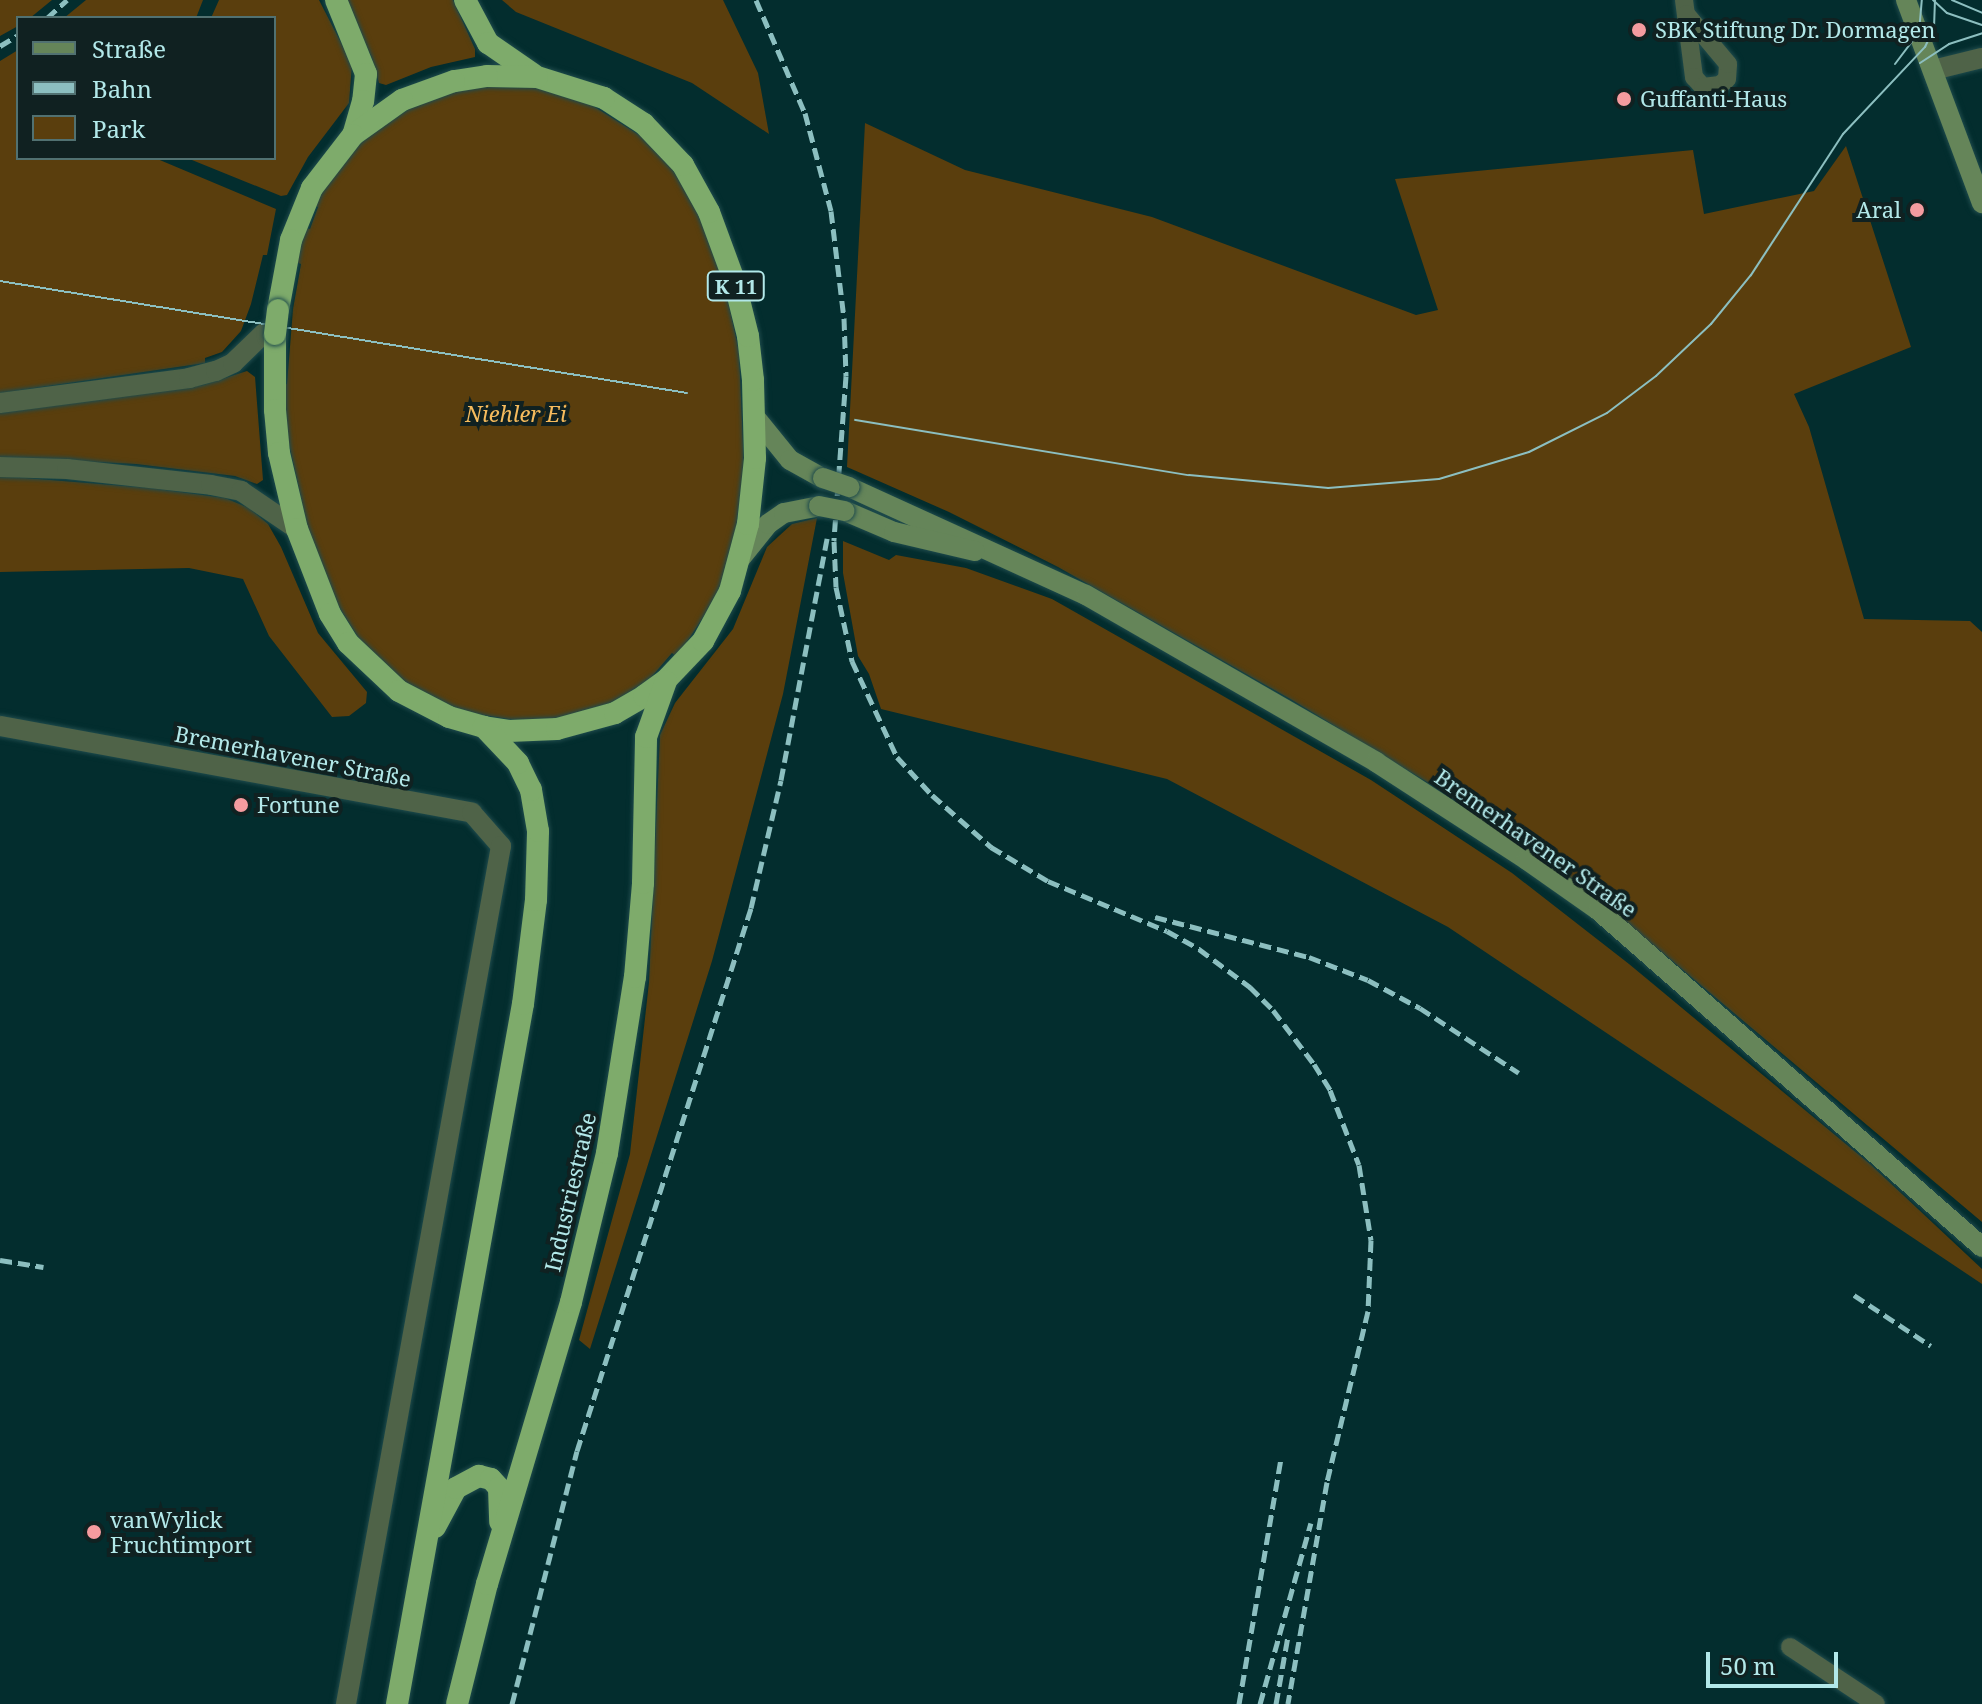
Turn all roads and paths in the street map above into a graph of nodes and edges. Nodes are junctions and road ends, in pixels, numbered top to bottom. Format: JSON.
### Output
{"nodes":[{"id":1,"x":336,"y":0,"type":"edge"},
{"id":2,"x":465,"y":0,"type":"edge"},
{"id":3,"x":1906,"y":0,"type":"edge"},
{"id":4,"x":1982,"y":58,"type":"edge"},
{"id":5,"x":1933,"y":70,"type":"junction"},
{"id":6,"x":537,"y":77,"type":"junction"},
{"id":7,"x":353,"y":135,"type":"junction"},
{"id":8,"x":1982,"y":203,"type":"edge"},
{"id":9,"x":269,"y":334,"type":"junction"},
{"id":10,"x":0,"y":403,"type":"edge"},
{"id":11,"x":755,"y":417,"type":"junction"},
{"id":12,"x":0,"y":467,"type":"edge"},
{"id":13,"x":297,"y":529,"type":"junction"},
{"id":14,"x":1006,"y":557,"type":"junction"},
{"id":15,"x":740,"y":559,"type":"junction"},
{"id":16,"x":674,"y":672,"type":"junction"},
{"id":17,"x":0,"y":726,"type":"edge"},
{"id":18,"x":484,"y":727,"type":"junction"},
{"id":19,"x":1982,"y":1247,"type":"edge"},
{"id":20,"x":422,"y":1558,"type":"junction"},
{"id":21,"x":487,"y":1584,"type":"junction"},
{"id":22,"x":1790,"y":1647,"type":"dead end"},
{"id":23,"x":346,"y":1704,"type":"edge"},
{"id":24,"x":397,"y":1704,"type":"edge"},
{"id":25,"x":457,"y":1704,"type":"edge"},
{"id":26,"x":1876,"y":1704,"type":"edge"}],
"edges":[{"from":1,"to":7,"type":"highway"},
{"from":2,"to":6,"type":"highway"},
{"from":3,"to":5,"type":"main road"},
{"from":4,"to":5,"type":"street"},
{"from":5,"to":8,"type":"main road"},
{"from":6,"to":7,"type":"highway","number":"K 11"},
{"from":6,"to":11,"type":"highway","number":"K 11"},
{"from":7,"to":9,"type":"highway","number":"K 11","bridge":true},
{"from":9,"to":10,"type":"street"},
{"from":9,"to":13,"type":"highway","number":"K 11"},
{"from":11,"to":14,"type":"main road","name":"Bremerhavener Straße","number":"K 11","bridge":true},
{"from":11,"to":15,"type":"highway","number":"K 11"},
{"from":12,"to":13,"type":"street"},
{"from":13,"to":18,"type":"highway","number":"K 11"},
{"from":14,"to":15,"type":"main road","name":"Bremerhavener Straße","number":"K 11","bridge":true},
{"from":14,"to":19,"type":"main road","name":"Bremerhavener Straße","number":"K 11"},
{"from":15,"to":16,"type":"highway","number":"K 11"},
{"from":16,"to":18,"type":"highway","number":"K 11"},
{"from":16,"to":21,"type":"highway","name":"Industriestraße"},
{"from":17,"to":23,"type":"street","name":"Bremerhavener Straße"},
{"from":18,"to":20,"type":"highway"},
{"from":20,"to":21,"type":"highway"},
{"from":20,"to":24,"type":"highway"},
{"from":21,"to":25,"type":"highway","name":"Industriestraße"},
{"from":22,"to":26,"type":"street"}]}
